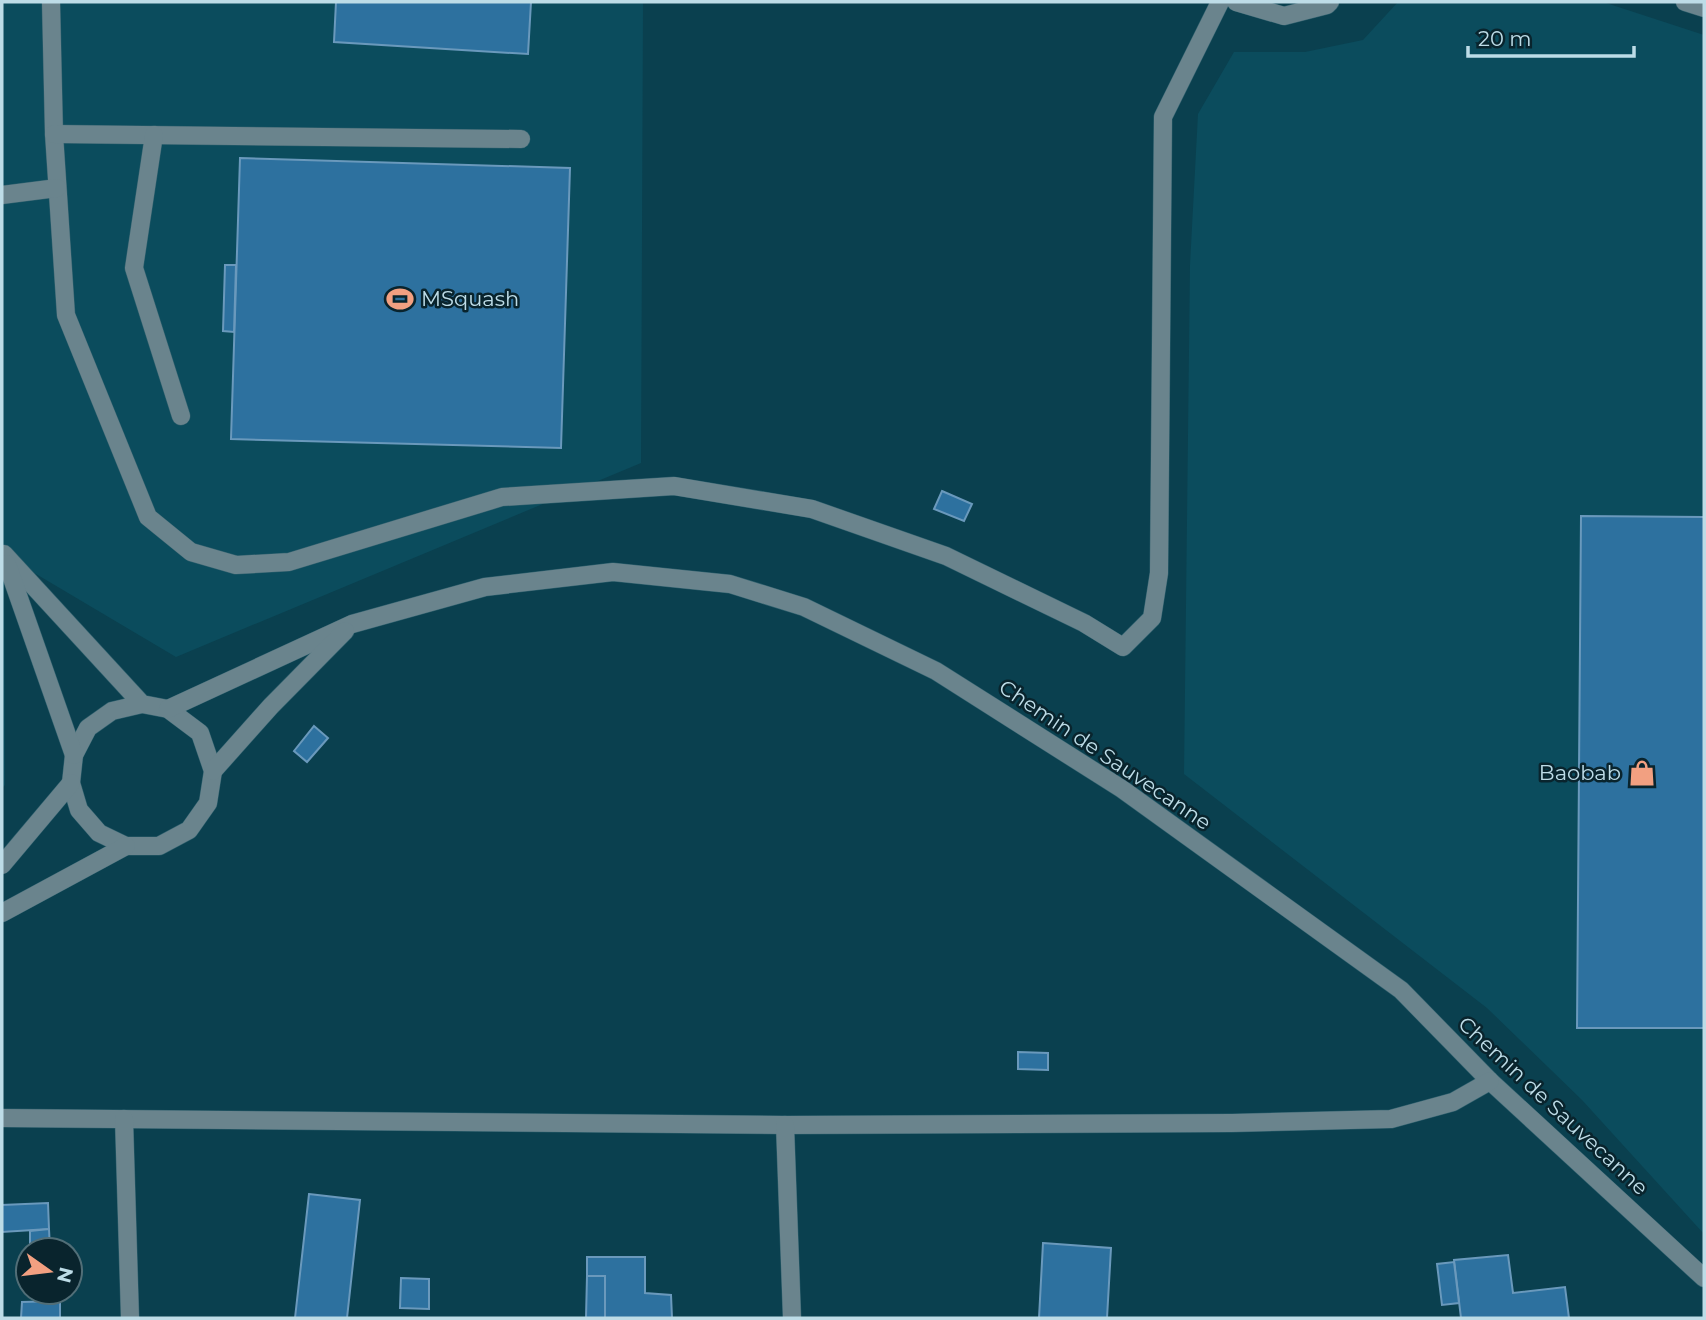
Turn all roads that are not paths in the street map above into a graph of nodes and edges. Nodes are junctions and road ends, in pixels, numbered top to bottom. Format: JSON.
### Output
{"nodes":[{"id":1,"x":51,"y":2,"type":"edge"},
{"id":2,"x":1220,"y":2,"type":"edge"},
{"id":3,"x":1236,"y":2,"type":"edge"},
{"id":4,"x":1330,"y":2,"type":"edge"},
{"id":5,"x":1685,"y":2,"type":"edge"},
{"id":6,"x":1704,"y":8,"type":"edge"},
{"id":7,"x":54,"y":134,"type":"junction"},
{"id":8,"x":154,"y":135,"type":"junction"},
{"id":9,"x":521,"y":139,"type":"dead end"},
{"id":10,"x":57,"y":188,"type":"junction"},
{"id":11,"x":2,"y":195,"type":"edge"},
{"id":12,"x":181,"y":416,"type":"dead end"},
{"id":13,"x":3,"y":552,"type":"edge"},
{"id":14,"x":352,"y":624,"type":"junction"},
{"id":15,"x":142,"y":704,"type":"junction"},
{"id":16,"x":168,"y":709,"type":"junction"},
{"id":17,"x":74,"y":755,"type":"junction"},
{"id":18,"x":213,"y":771,"type":"junction"},
{"id":19,"x":71,"y":783,"type":"junction"},
{"id":20,"x":126,"y":846,"type":"junction"},
{"id":21,"x":2,"y":865,"type":"edge"},
{"id":22,"x":2,"y":913,"type":"edge"},
{"id":23,"x":1490,"y":1081,"type":"junction"},
{"id":24,"x":2,"y":1118,"type":"edge"},
{"id":25,"x":124,"y":1119,"type":"junction"},
{"id":26,"x":785,"y":1125,"type":"junction"},
{"id":27,"x":1704,"y":1278,"type":"edge"},
{"id":28,"x":130,"y":1318,"type":"edge"},
{"id":29,"x":792,"y":1318,"type":"edge"}],
"edges":[{"from":1,"to":7,"type":"street"},
{"from":2,"to":10,"type":"street"},
{"from":3,"to":4,"type":"street"},
{"from":5,"to":6,"type":"street"},
{"from":7,"to":8,"type":"street"},
{"from":7,"to":10,"type":"street"},
{"from":8,"to":9,"type":"street"},
{"from":8,"to":12,"type":"street"},
{"from":10,"to":11,"type":"street"},
{"from":13,"to":15,"type":"street"},
{"from":13,"to":17,"type":"street"},
{"from":14,"to":16,"type":"street","name":"Chemin de Sauvecanne"},
{"from":14,"to":18,"type":"street","name":"Chemin de Sauvecanne"},
{"from":14,"to":23,"type":"street","name":"Chemin de Sauvecanne"},
{"from":15,"to":16,"type":"street"},
{"from":15,"to":17,"type":"street"},
{"from":16,"to":18,"type":"street"},
{"from":17,"to":19,"type":"street"},
{"from":18,"to":20,"type":"street"},
{"from":19,"to":20,"type":"street"},
{"from":19,"to":21,"type":"street"},
{"from":20,"to":22,"type":"street"},
{"from":23,"to":26,"type":"street"},
{"from":23,"to":27,"type":"street","name":"Chemin de Sauvecanne"},
{"from":24,"to":25,"type":"street"},
{"from":25,"to":26,"type":"street"},
{"from":25,"to":28,"type":"street"},
{"from":26,"to":29,"type":"street"}]}
